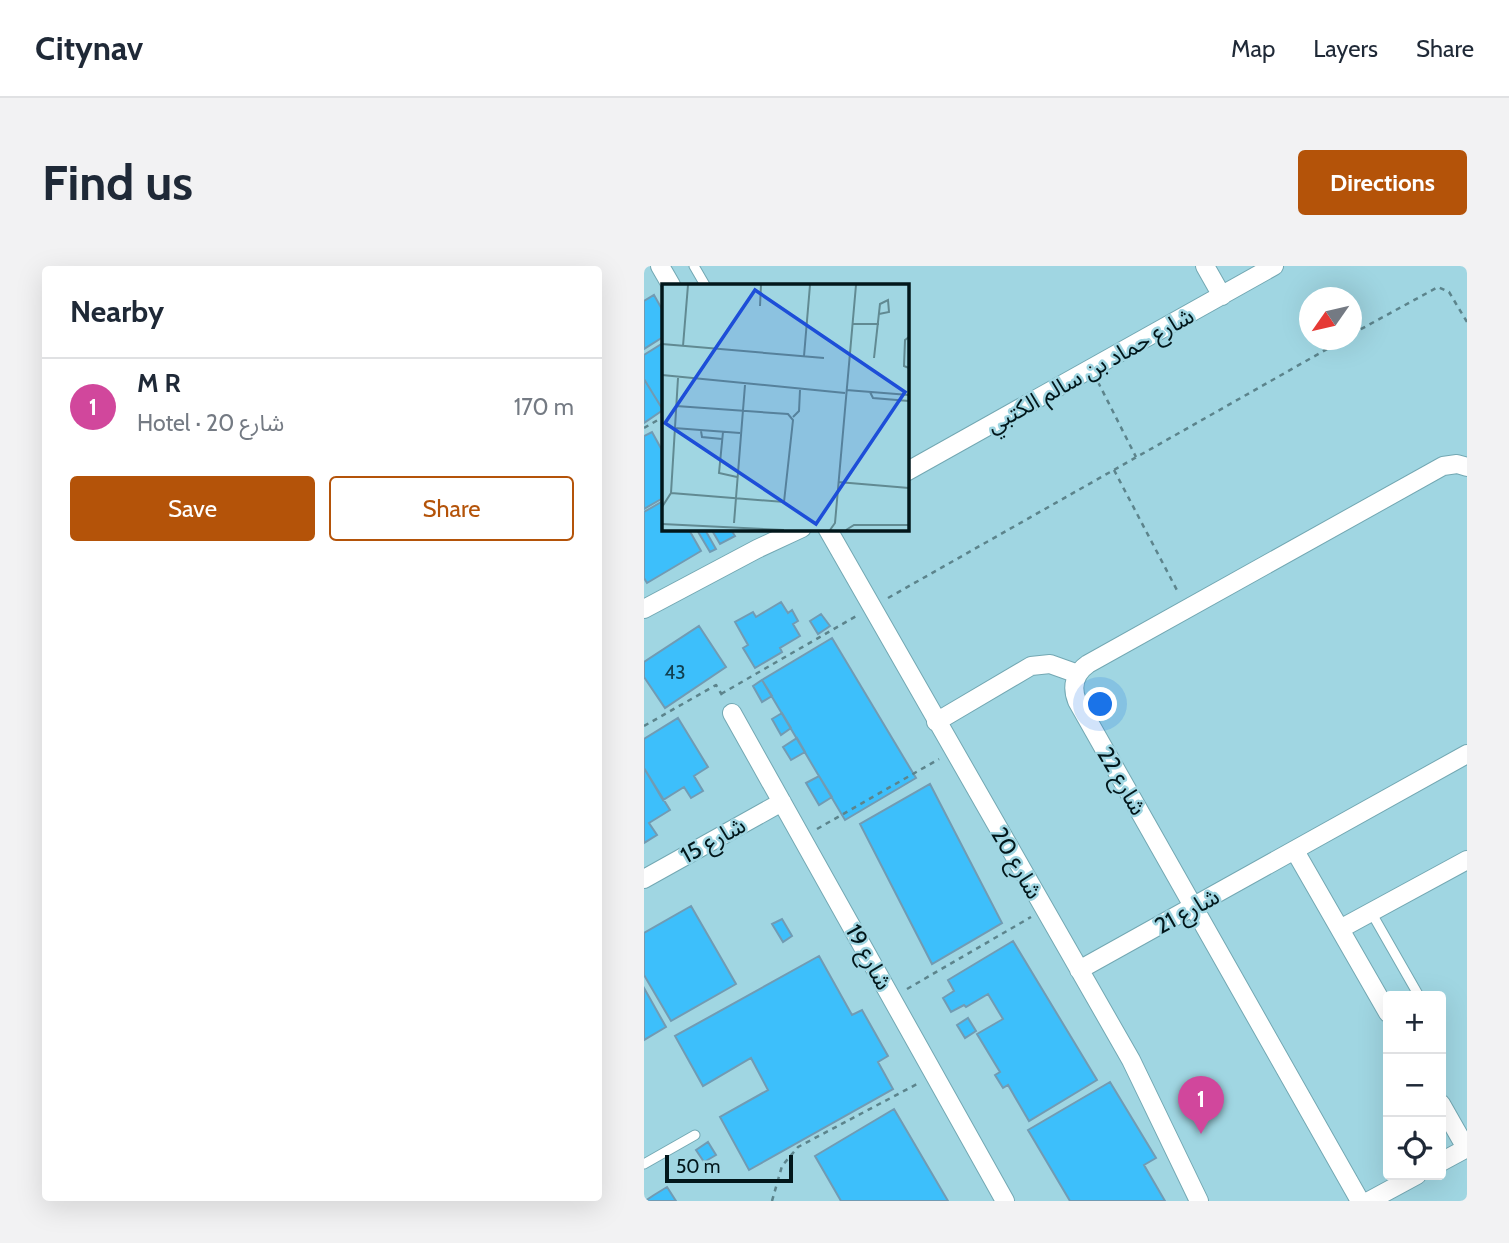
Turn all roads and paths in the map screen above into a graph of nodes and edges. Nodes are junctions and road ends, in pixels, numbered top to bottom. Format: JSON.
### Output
{"nodes":[{"id":1,"x":660,"y":266,"type":"edge"},
{"id":2,"x":694,"y":266,"type":"edge"},
{"id":3,"x":1205,"y":266,"type":"edge"},
{"id":4,"x":1274,"y":266,"type":"edge"},
{"id":5,"x":670,"y":284,"type":"edge"},
{"id":6,"x":704,"y":284,"type":"edge"},
{"id":7,"x":1222,"y":296,"type":"junction"},
{"id":8,"x":1467,"y":322,"type":"edge"},
{"id":9,"x":1362,"y":329,"type":"edge"},
{"id":10,"x":1325,"y":350,"type":"edge"},
{"id":11,"x":1091,"y":369,"type":"junction"},
{"id":12,"x":662,"y":418,"type":"edge"},
{"id":13,"x":644,"y":428,"type":"edge"},
{"id":14,"x":1136,"y":457,"type":"junction"},
{"id":15,"x":1467,"y":467,"type":"edge"},
{"id":16,"x":1114,"y":470,"type":"junction"},
{"id":17,"x":908,"y":471,"type":"edge"},
{"id":18,"x":798,"y":530,"type":"edge"},
{"id":19,"x":828,"y":530,"type":"edge"},
{"id":20,"x":871,"y":608,"type":"junction"},
{"id":21,"x":1187,"y":609,"type":"junction"},
{"id":22,"x":644,"y":610,"type":"edge"},
{"id":23,"x":1078,"y":674,"type":"junction"},
{"id":24,"x":722,"y":694,"type":"junction"},
{"id":25,"x":732,"y":713,"type":"joint"},
{"id":26,"x":936,"y":722,"type":"junction"},
{"id":27,"x":644,"y":726,"type":"edge"},
{"id":28,"x":953,"y":751,"type":"junction"},
{"id":29,"x":1467,"y":754,"type":"edge"},
{"id":30,"x":782,"y":802,"type":"junction"},
{"id":31,"x":802,"y":838,"type":"junction"},
{"id":32,"x":1295,"y":851,"type":"junction"},
{"id":33,"x":1467,"y":860,"type":"edge"},
{"id":34,"x":644,"y":879,"type":"edge"},
{"id":35,"x":1194,"y":908,"type":"junction"},
{"id":36,"x":1043,"y":910,"type":"junction"},
{"id":37,"x":1371,"y":912,"type":"junction"},
{"id":38,"x":1340,"y":929,"type":"junction"},
{"id":39,"x":1079,"y":970,"type":"junction"},
{"id":40,"x":1416,"y":991,"type":"edge"},
{"id":41,"x":892,"y":998,"type":"junction"},
{"id":42,"x":1383,"y":1004,"type":"edge"},
{"id":43,"x":934,"y":1075,"type":"junction"},
{"id":44,"x":1446,"y":1112,"type":"edge"},
{"id":45,"x":695,"y":1135,"type":"dead end"},
{"id":46,"x":1467,"y":1148,"type":"edge"},
{"id":47,"x":1446,"y":1159,"type":"edge"},
{"id":48,"x":644,"y":1164,"type":"edge"},
{"id":49,"x":1408,"y":1180,"type":"edge"},
{"id":50,"x":772,"y":1201,"type":"edge"},
{"id":51,"x":1005,"y":1201,"type":"edge"},
{"id":52,"x":1199,"y":1201,"type":"edge"},
{"id":53,"x":1360,"y":1201,"type":"edge"},
{"id":54,"x":1369,"y":1201,"type":"edge"}],
"edges":[{"from":1,"to":5,"type":"street"},
{"from":2,"to":6,"type":"lane"},
{"from":3,"to":7,"type":"street"},
{"from":4,"to":7,"type":"street","name":"شارع حماد بن سالم الكتبي"},
{"from":7,"to":11,"type":"street","name":"شارع حماد بن سالم الكتبي"},
{"from":8,"to":9,"type":"path"},
{"from":10,"to":14,"type":"path"},
{"from":11,"to":14,"type":"path"},
{"from":11,"to":17,"type":"street","name":"شارع حماد بن سالم الكتبي"},
{"from":12,"to":13,"type":"path"},
{"from":14,"to":16,"type":"path"},
{"from":15,"to":21,"type":"street"},
{"from":16,"to":20,"type":"path"},
{"from":16,"to":21,"type":"path"},
{"from":18,"to":22,"type":"street"},
{"from":19,"to":20,"type":"street","name":"شارع 20"},
{"from":20,"to":24,"type":"path"},
{"from":20,"to":26,"type":"street","name":"شارع 20"},
{"from":21,"to":23,"type":"street"},
{"from":23,"to":26,"type":"street"},
{"from":23,"to":35,"type":"street","name":"شارع 22"},
{"from":24,"to":25,"type":"path"},
{"from":24,"to":27,"type":"path"},
{"from":25,"to":30,"type":"street","name":"شارع 19"},
{"from":26,"to":28,"type":"street","name":"شارع 20"},
{"from":28,"to":31,"type":"path"},
{"from":28,"to":36,"type":"street","name":"شارع 20"},
{"from":29,"to":32,"type":"street","name":"شارع 21"},
{"from":30,"to":31,"type":"street","name":"شارع 19"},
{"from":30,"to":34,"type":"street","name":"شارع 15"},
{"from":31,"to":41,"type":"street","name":"شارع 19"},
{"from":32,"to":35,"type":"street","name":"شارع 21"},
{"from":32,"to":38,"type":"street"},
{"from":33,"to":37,"type":"street"},
{"from":35,"to":39,"type":"street","name":"شارع 21"},
{"from":35,"to":53,"type":"street","name":"شارع 22"},
{"from":36,"to":39,"type":"street","name":"شارع 20"},
{"from":36,"to":41,"type":"path"},
{"from":37,"to":38,"type":"street"},
{"from":37,"to":40,"type":"lane"},
{"from":38,"to":42,"type":"street"},
{"from":39,"to":52,"type":"street","name":"شارع 20"},
{"from":41,"to":43,"type":"street","name":"شارع 19"},
{"from":43,"to":50,"type":"path"},
{"from":43,"to":51,"type":"street","name":"شارع 19"},
{"from":44,"to":46,"type":"street"},
{"from":45,"to":48,"type":"lane"},
{"from":46,"to":47,"type":"street"},
{"from":49,"to":54,"type":"street"}]}
